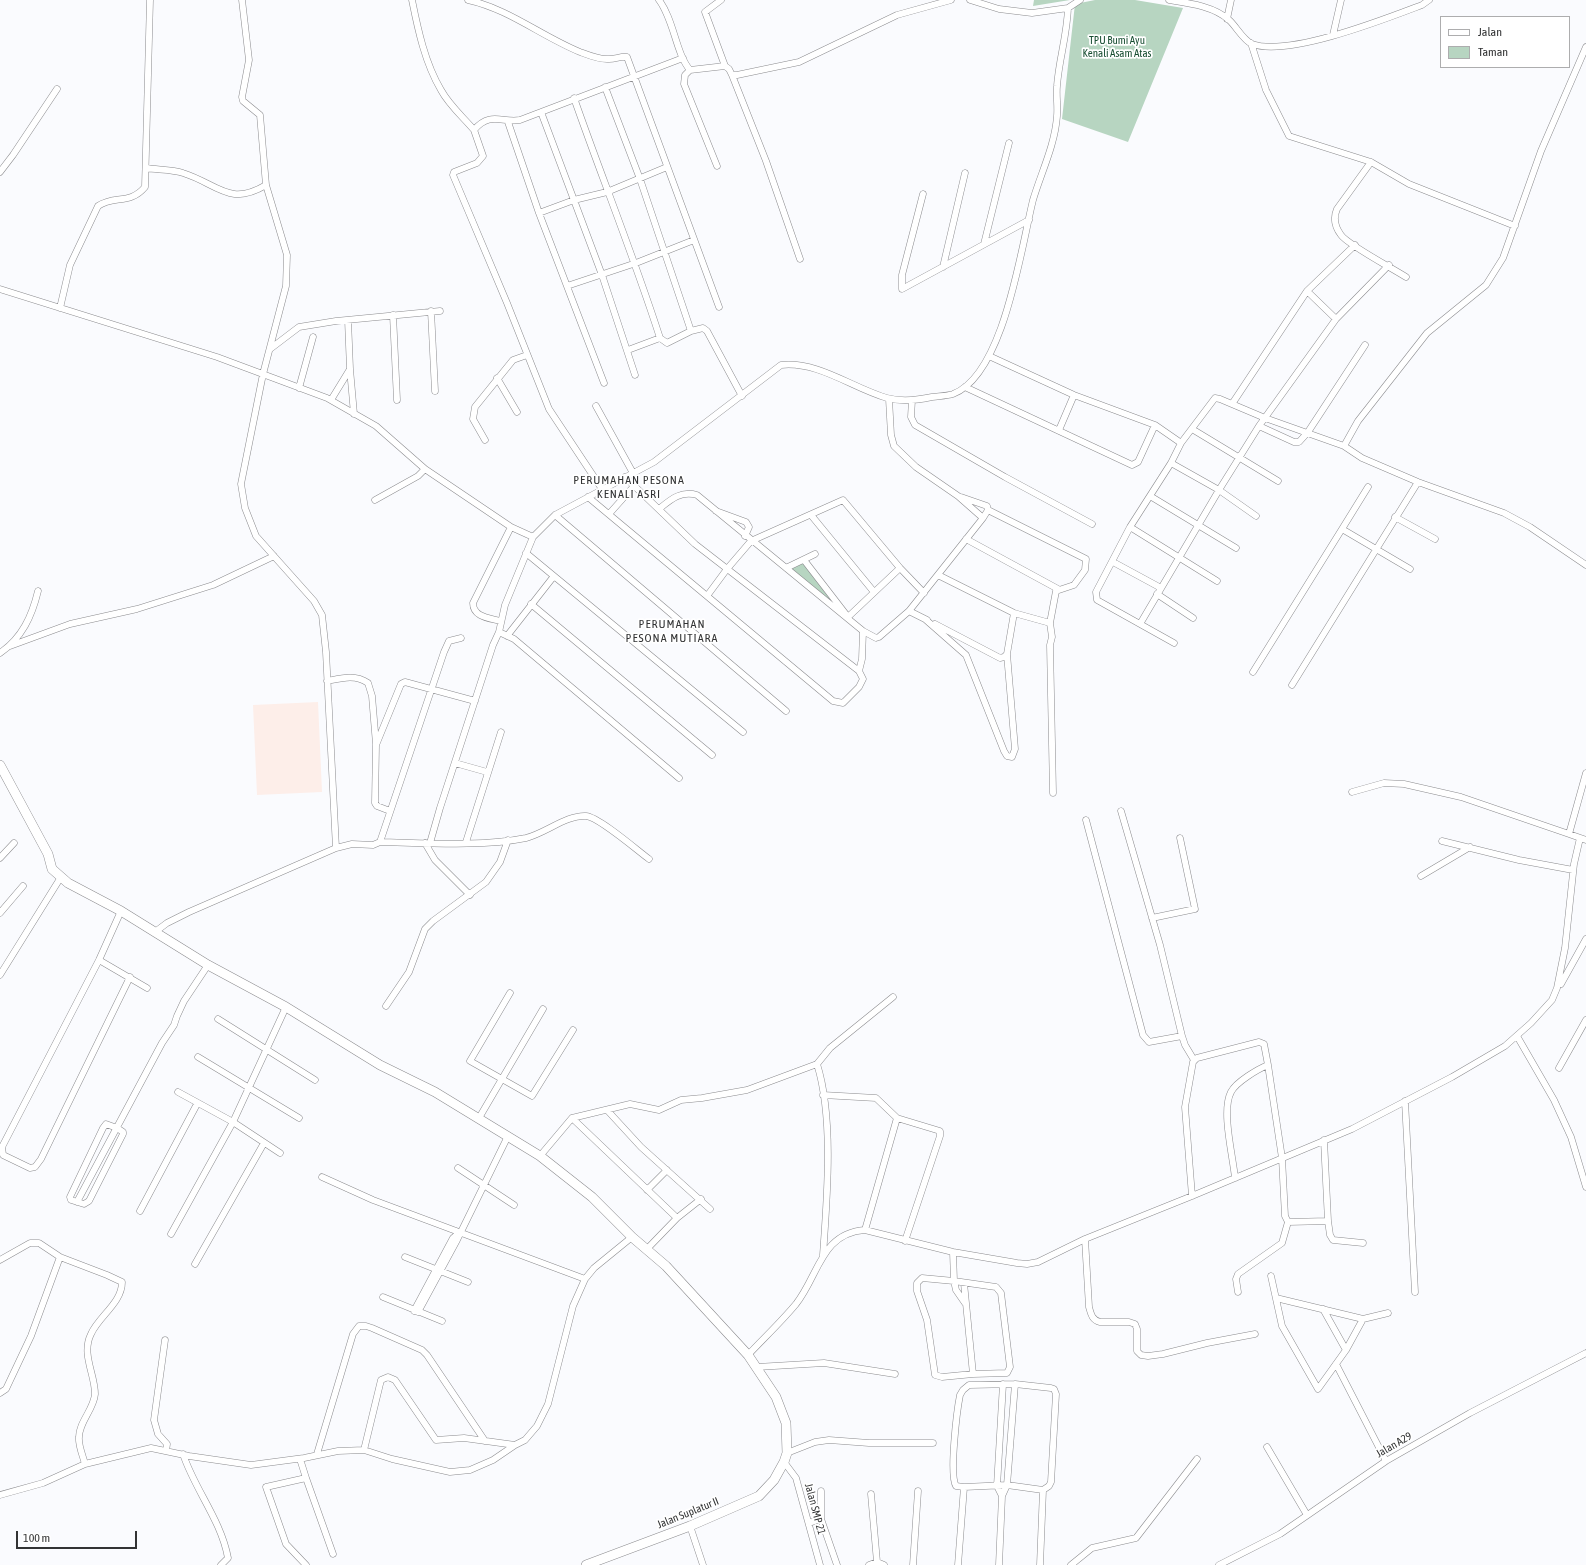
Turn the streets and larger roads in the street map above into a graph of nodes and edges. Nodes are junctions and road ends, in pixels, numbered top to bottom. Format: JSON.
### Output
{"nodes":[{"id":1,"x":150,"y":0,"type":"edge"},
{"id":2,"x":242,"y":0,"type":"edge"},
{"id":3,"x":412,"y":0,"type":"edge"},
{"id":4,"x":468,"y":0,"type":"edge"},
{"id":5,"x":658,"y":0,"type":"edge"},
{"id":6,"x":721,"y":0,"type":"edge"},
{"id":7,"x":951,"y":0,"type":"edge"},
{"id":8,"x":970,"y":0,"type":"edge"},
{"id":9,"x":1080,"y":0,"type":"edge"},
{"id":10,"x":1169,"y":0,"type":"edge"},
{"id":11,"x":1231,"y":0,"type":"edge"},
{"id":12,"x":1341,"y":0,"type":"edge"},
{"id":13,"x":1430,"y":0,"type":"edge"},
{"id":14,"x":1068,"y":8,"type":"junction"},
{"id":15,"x":1227,"y":19,"type":"junction"},
{"id":16,"x":1333,"y":35,"type":"junction"},
{"id":17,"x":1251,"y":43,"type":"junction"},
{"id":18,"x":1586,"y":47,"type":"edge"},
{"id":19,"x":683,"y":58,"type":"junction"},
{"id":20,"x":725,"y":66,"type":"junction"},
{"id":21,"x":690,"y":70,"type":"junction"},
{"id":22,"x":732,"y":75,"type":"junction"},
{"id":23,"x":634,"y":77,"type":"junction"},
{"id":24,"x":605,"y":87,"type":"junction"},
{"id":25,"x":56,"y":89,"type":"dead end"},
{"id":26,"x":574,"y":98,"type":"junction"},
{"id":27,"x":541,"y":112,"type":"junction"},
{"id":28,"x":508,"y":122,"type":"junction"},
{"id":29,"x":474,"y":130,"type":"junction"},
{"id":30,"x":1009,"y":144,"type":"dead end"},
{"id":31,"x":1371,"y":162,"type":"junction"},
{"id":32,"x":717,"y":166,"type":"dead end"},
{"id":33,"x":667,"y":167,"type":"junction"},
{"id":34,"x":146,"y":168,"type":"junction"},
{"id":35,"x":0,"y":172,"type":"edge"},
{"id":36,"x":965,"y":173,"type":"dead end"},
{"id":37,"x":640,"y":179,"type":"junction"},
{"id":38,"x":266,"y":185,"type":"junction"},
{"id":39,"x":607,"y":192,"type":"junction"},
{"id":40,"x":923,"y":194,"type":"dead end"},
{"id":41,"x":574,"y":200,"type":"junction"},
{"id":42,"x":539,"y":213,"type":"junction"},
{"id":43,"x":1029,"y":220,"type":"junction"},
{"id":44,"x":1515,"y":226,"type":"junction"},
{"id":45,"x":694,"y":240,"type":"junction"},
{"id":46,"x":984,"y":244,"type":"junction"},
{"id":47,"x":1355,"y":245,"type":"junction"},
{"id":48,"x":666,"y":250,"type":"junction"},
{"id":49,"x":800,"y":259,"type":"dead end"},
{"id":50,"x":636,"y":263,"type":"junction"},
{"id":51,"x":1389,"y":265,"type":"junction"},
{"id":52,"x":943,"y":266,"type":"junction"},
{"id":53,"x":602,"y":275,"type":"junction"},
{"id":54,"x":1406,"y":276,"type":"dead end"},
{"id":55,"x":567,"y":286,"type":"junction"},
{"id":56,"x":0,"y":289,"type":"edge"},
{"id":57,"x":1307,"y":291,"type":"junction"},
{"id":58,"x":719,"y":307,"type":"dead end"},
{"id":59,"x":60,"y":308,"type":"junction"},
{"id":60,"x":440,"y":311,"type":"dead end"},
{"id":61,"x":431,"y":312,"type":"junction"},
{"id":62,"x":393,"y":315,"type":"junction"},
{"id":63,"x":1336,"y":318,"type":"junction"},
{"id":64,"x":348,"y":320,"type":"junction"},
{"id":65,"x":691,"y":331,"type":"junction"},
{"id":66,"x":313,"y":337,"type":"dead end"},
{"id":67,"x":660,"y":338,"type":"junction"},
{"id":68,"x":1365,"y":344,"type":"dead end"},
{"id":69,"x":270,"y":350,"type":"junction"},
{"id":70,"x":628,"y":350,"type":"junction"},
{"id":71,"x":528,"y":355,"type":"junction"},
{"id":72,"x":989,"y":356,"type":"junction"},
{"id":73,"x":350,"y":369,"type":"junction"},
{"id":74,"x":263,"y":374,"type":"junction"},
{"id":75,"x":635,"y":375,"type":"dead end"},
{"id":76,"x":497,"y":378,"type":"junction"},
{"id":77,"x":604,"y":383,"type":"dead end"},
{"id":78,"x":965,"y":387,"type":"junction"},
{"id":79,"x":299,"y":388,"type":"junction"},
{"id":80,"x":435,"y":391,"type":"dead end"},
{"id":81,"x":1074,"y":395,"type":"junction"},
{"id":82,"x":742,"y":396,"type":"junction"},
{"id":83,"x":889,"y":399,"type":"junction"},
{"id":84,"x":331,"y":400,"type":"junction"},
{"id":85,"x":397,"y":400,"type":"dead end"},
{"id":86,"x":912,"y":400,"type":"junction"},
{"id":87,"x":1232,"y":404,"type":"junction"},
{"id":88,"x":596,"y":406,"type":"dead end"},
{"id":89,"x":517,"y":412,"type":"dead end"},
{"id":90,"x":354,"y":414,"type":"junction"},
{"id":91,"x":1265,"y":418,"type":"junction"},
{"id":92,"x":1155,"y":425,"type":"junction"},
{"id":93,"x":1259,"y":426,"type":"junction"},
{"id":94,"x":1192,"y":429,"type":"junction"},
{"id":95,"x":1059,"y":430,"type":"junction"},
{"id":96,"x":1308,"y":432,"type":"junction"},
{"id":97,"x":485,"y":440,"type":"dead end"},
{"id":98,"x":1181,"y":443,"type":"junction"},
{"id":99,"x":1344,"y":446,"type":"junction"},
{"id":100,"x":1239,"y":457,"type":"junction"},
{"id":101,"x":1171,"y":463,"type":"junction"},
{"id":102,"x":425,"y":469,"type":"junction"},
{"id":103,"x":633,"y":473,"type":"junction"},
{"id":104,"x":625,"y":477,"type":"junction"},
{"id":105,"x":1278,"y":481,"type":"dead end"},
{"id":106,"x":1418,"y":482,"type":"junction"},
{"id":107,"x":634,"y":486,"type":"junction"},
{"id":108,"x":1368,"y":487,"type":"dead end"},
{"id":109,"x":602,"y":489,"type":"junction"},
{"id":110,"x":1219,"y":490,"type":"junction"},
{"id":111,"x":958,"y":496,"type":"junction"},
{"id":112,"x":1150,"y":496,"type":"junction"},
{"id":113,"x":588,"y":497,"type":"junction"},
{"id":114,"x":375,"y":500,"type":"dead end"},
{"id":115,"x":658,"y":509,"type":"junction"},
{"id":116,"x":714,"y":510,"type":"junction"},
{"id":117,"x":988,"y":510,"type":"junction"},
{"id":118,"x":609,"y":514,"type":"junction"},
{"id":119,"x":555,"y":515,"type":"junction"},
{"id":120,"x":811,"y":515,"type":"junction"},
{"id":121,"x":1256,"y":516,"type":"dead end"},
{"id":122,"x":1395,"y":517,"type":"junction"},
{"id":123,"x":983,"y":518,"type":"junction"},
{"id":124,"x":1092,"y":524,"type":"dead end"},
{"id":125,"x":1199,"y":524,"type":"junction"},
{"id":126,"x":511,"y":527,"type":"junction"},
{"id":127,"x":1130,"y":527,"type":"junction"},
{"id":128,"x":1342,"y":529,"type":"junction"},
{"id":129,"x":745,"y":536,"type":"junction"},
{"id":130,"x":533,"y":537,"type":"junction"},
{"id":131,"x":966,"y":539,"type":"junction"},
{"id":132,"x":1435,"y":539,"type":"dead end"},
{"id":133,"x":751,"y":541,"type":"junction"},
{"id":134,"x":1236,"y":548,"type":"dead end"},
{"id":135,"x":1376,"y":548,"type":"junction"},
{"id":136,"x":526,"y":553,"type":"junction"},
{"id":137,"x":815,"y":554,"type":"dead end"},
{"id":138,"x":274,"y":556,"type":"junction"},
{"id":139,"x":1179,"y":556,"type":"junction"},
{"id":140,"x":804,"y":560,"type":"junction"},
{"id":141,"x":1113,"y":562,"type":"junction"},
{"id":142,"x":1586,"y":565,"type":"edge"},
{"id":143,"x":786,"y":568,"type":"junction"},
{"id":144,"x":900,"y":568,"type":"junction"},
{"id":145,"x":727,"y":569,"type":"junction"},
{"id":146,"x":1410,"y":569,"type":"dead end"},
{"id":147,"x":938,"y":575,"type":"junction"},
{"id":148,"x":554,"y":576,"type":"junction"},
{"id":149,"x":1217,"y":581,"type":"dead end"},
{"id":150,"x":1161,"y":588,"type":"junction"},
{"id":151,"x":1058,"y":589,"type":"junction"},
{"id":152,"x":38,"y":591,"type":"dead end"},
{"id":153,"x":874,"y":592,"type":"junction"},
{"id":154,"x":924,"y":593,"type":"junction"},
{"id":155,"x":1157,"y":594,"type":"junction"},
{"id":156,"x":707,"y":596,"type":"junction"},
{"id":157,"x":532,"y":604,"type":"junction"},
{"id":158,"x":909,"y":611,"type":"junction"},
{"id":159,"x":1014,"y":612,"type":"junction"},
{"id":160,"x":848,"y":617,"type":"junction"},
{"id":161,"x":1193,"y":618,"type":"dead end"},
{"id":162,"x":925,"y":619,"type":"junction"},
{"id":163,"x":500,"y":621,"type":"junction"},
{"id":164,"x":1050,"y":623,"type":"junction"},
{"id":165,"x":1140,"y":624,"type":"junction"},
{"id":166,"x":863,"y":631,"type":"junction"},
{"id":167,"x":499,"y":632,"type":"junction"},
{"id":168,"x":507,"y":636,"type":"junction"},
{"id":169,"x":461,"y":638,"type":"dead end"},
{"id":170,"x":1174,"y":643,"type":"dead end"},
{"id":171,"x":10,"y":646,"type":"junction"},
{"id":172,"x":0,"y":653,"type":"edge"},
{"id":173,"x":1007,"y":654,"type":"junction"},
{"id":174,"x":859,"y":671,"type":"junction"},
{"id":175,"x":1253,"y":672,"type":"dead end"},
{"id":176,"x":328,"y":681,"type":"junction"},
{"id":177,"x":1292,"y":685,"type":"dead end"},
{"id":178,"x":431,"y":689,"type":"junction"},
{"id":179,"x":475,"y":701,"type":"junction"},
{"id":180,"x":786,"y":711,"type":"dead end"},
{"id":181,"x":501,"y":732,"type":"dead end"},
{"id":182,"x":743,"y":732,"type":"dead end"},
{"id":183,"x":376,"y":745,"type":"junction"},
{"id":184,"x":712,"y":756,"type":"dead end"},
{"id":185,"x":455,"y":763,"type":"junction"},
{"id":186,"x":0,"y":766,"type":"edge"},
{"id":187,"x":487,"y":772,"type":"junction"},
{"id":188,"x":1586,"y":773,"type":"edge"},
{"id":189,"x":679,"y":778,"type":"dead end"},
{"id":190,"x":1352,"y":792,"type":"dead end"},
{"id":191,"x":1053,"y":793,"type":"dead end"},
{"id":192,"x":390,"y":811,"type":"junction"},
{"id":193,"x":1121,"y":811,"type":"dead end"},
{"id":194,"x":1086,"y":820,"type":"dead end"},
{"id":195,"x":1569,"y":834,"type":"junction"},
{"id":196,"x":1180,"y":838,"type":"dead end"},
{"id":197,"x":1583,"y":839,"type":"edge"},
{"id":198,"x":508,"y":840,"type":"junction"},
{"id":199,"x":1442,"y":841,"type":"dead end"},
{"id":200,"x":380,"y":842,"type":"junction"},
{"id":201,"x":466,"y":842,"type":"junction"},
{"id":202,"x":14,"y":843,"type":"dead end"},
{"id":203,"x":428,"y":843,"type":"junction"},
{"id":204,"x":1470,"y":847,"type":"junction"},
{"id":205,"x":336,"y":848,"type":"junction"},
{"id":206,"x":0,"y":858,"type":"edge"},
{"id":207,"x":649,"y":859,"type":"dead end"},
{"id":208,"x":1574,"y":870,"type":"junction"},
{"id":209,"x":1421,"y":876,"type":"dead end"},
{"id":210,"x":61,"y":877,"type":"junction"},
{"id":211,"x":23,"y":886,"type":"dead end"},
{"id":212,"x":470,"y":895,"type":"junction"},
{"id":213,"x":122,"y":911,"type":"junction"},
{"id":214,"x":0,"y":913,"type":"edge"},
{"id":215,"x":1152,"y":918,"type":"junction"},
{"id":216,"x":155,"y":932,"type":"junction"},
{"id":217,"x":1586,"y":939,"type":"edge"},
{"id":218,"x":99,"y":960,"type":"junction"},
{"id":219,"x":208,"y":965,"type":"junction"},
{"id":220,"x":0,"y":975,"type":"edge"},
{"id":221,"x":130,"y":977,"type":"junction"},
{"id":222,"x":147,"y":988,"type":"dead end"},
{"id":223,"x":510,"y":993,"type":"dead end"},
{"id":224,"x":893,"y":997,"type":"dead end"},
{"id":225,"x":1552,"y":1000,"type":"junction"},
{"id":226,"x":386,"y":1006,"type":"dead end"},
{"id":227,"x":286,"y":1007,"type":"junction"},
{"id":228,"x":543,"y":1009,"type":"dead end"},
{"id":229,"x":218,"y":1018,"type":"dead end"},
{"id":230,"x":1586,"y":1020,"type":"edge"},
{"id":231,"x":573,"y":1030,"type":"dead end"},
{"id":232,"x":1182,"y":1036,"type":"junction"},
{"id":233,"x":1517,"y":1036,"type":"junction"},
{"id":234,"x":267,"y":1049,"type":"junction"},
{"id":235,"x":198,"y":1057,"type":"dead end"},
{"id":236,"x":1194,"y":1060,"type":"junction"},
{"id":237,"x":817,"y":1064,"type":"junction"},
{"id":238,"x":1268,"y":1065,"type":"junction"},
{"id":239,"x":1559,"y":1068,"type":"dead end"},
{"id":240,"x":502,"y":1079,"type":"junction"},
{"id":241,"x":315,"y":1080,"type":"dead end"},
{"id":242,"x":249,"y":1087,"type":"junction"},
{"id":243,"x":178,"y":1092,"type":"dead end"},
{"id":244,"x":823,"y":1095,"type":"junction"},
{"id":245,"x":1405,"y":1102,"type":"junction"},
{"id":246,"x":197,"y":1104,"type":"junction"},
{"id":247,"x":607,"y":1110,"type":"junction"},
{"id":248,"x":299,"y":1118,"type":"dead end"},
{"id":249,"x":479,"y":1118,"type":"junction"},
{"id":250,"x":572,"y":1118,"type":"junction"},
{"id":251,"x":897,"y":1118,"type":"junction"},
{"id":252,"x":233,"y":1122,"type":"junction"},
{"id":253,"x":117,"y":1128,"type":"junction"},
{"id":254,"x":508,"y":1136,"type":"junction"},
{"id":255,"x":1324,"y":1140,"type":"junction"},
{"id":256,"x":264,"y":1143,"type":"junction"},
{"id":257,"x":280,"y":1153,"type":"dead end"},
{"id":258,"x":540,"y":1156,"type":"junction"},
{"id":259,"x":1282,"y":1158,"type":"junction"},
{"id":260,"x":458,"y":1168,"type":"dead end"},
{"id":261,"x":667,"y":1170,"type":"junction"},
{"id":262,"x":322,"y":1177,"type":"dead end"},
{"id":263,"x":1235,"y":1178,"type":"junction"},
{"id":264,"x":484,"y":1184,"type":"junction"},
{"id":265,"x":1586,"y":1187,"type":"edge"},
{"id":266,"x":647,"y":1190,"type":"junction"},
{"id":267,"x":1192,"y":1196,"type":"junction"},
{"id":268,"x":701,"y":1200,"type":"junction"},
{"id":269,"x":77,"y":1202,"type":"junction"},
{"id":270,"x":514,"y":1205,"type":"dead end"},
{"id":271,"x":710,"y":1209,"type":"dead end"},
{"id":272,"x":140,"y":1211,"type":"dead end"},
{"id":273,"x":677,"y":1218,"type":"junction"},
{"id":274,"x":1328,"y":1221,"type":"junction"},
{"id":275,"x":1288,"y":1222,"type":"junction"},
{"id":276,"x":865,"y":1230,"type":"junction"},
{"id":277,"x":460,"y":1232,"type":"junction"},
{"id":278,"x":171,"y":1234,"type":"dead end"},
{"id":279,"x":632,"y":1238,"type":"junction"},
{"id":280,"x":1085,"y":1239,"type":"junction"},
{"id":281,"x":905,"y":1241,"type":"junction"},
{"id":282,"x":1363,"y":1244,"type":"dead end"},
{"id":283,"x":646,"y":1250,"type":"junction"},
{"id":284,"x":953,"y":1252,"type":"junction"},
{"id":285,"x":823,"y":1256,"type":"junction"},
{"id":286,"x":60,"y":1257,"type":"junction"},
{"id":287,"x":405,"y":1257,"type":"dead end"},
{"id":288,"x":0,"y":1260,"type":"edge"},
{"id":289,"x":196,"y":1264,"type":"dead end"},
{"id":290,"x":438,"y":1270,"type":"junction"},
{"id":291,"x":1271,"y":1276,"type":"dead end"},
{"id":292,"x":585,"y":1279,"type":"junction"},
{"id":293,"x":954,"y":1281,"type":"junction"},
{"id":294,"x":468,"y":1282,"type":"dead end"},
{"id":295,"x":964,"y":1283,"type":"junction"},
{"id":296,"x":1238,"y":1292,"type":"dead end"},
{"id":297,"x":1415,"y":1292,"type":"dead end"},
{"id":298,"x":383,"y":1297,"type":"dead end"},
{"id":299,"x":1276,"y":1298,"type":"junction"},
{"id":300,"x":966,"y":1304,"type":"junction"},
{"id":301,"x":1323,"y":1309,"type":"junction"},
{"id":302,"x":416,"y":1312,"type":"junction"},
{"id":303,"x":1388,"y":1313,"type":"dead end"},
{"id":304,"x":1363,"y":1319,"type":"junction"},
{"id":305,"x":442,"y":1321,"type":"dead end"},
{"id":306,"x":1255,"y":1334,"type":"dead end"},
{"id":307,"x":165,"y":1340,"type":"dead end"},
{"id":308,"x":1346,"y":1350,"type":"junction"},
{"id":309,"x":1586,"y":1353,"type":"edge"},
{"id":310,"x":748,"y":1355,"type":"junction"},
{"id":311,"x":1336,"y":1364,"type":"junction"},
{"id":312,"x":757,"y":1367,"type":"junction"},
{"id":313,"x":895,"y":1374,"type":"dead end"},
{"id":314,"x":973,"y":1374,"type":"junction"},
{"id":315,"x":1003,"y":1384,"type":"junction"},
{"id":316,"x":1015,"y":1384,"type":"junction"},
{"id":317,"x":0,"y":1393,"type":"edge"},
{"id":318,"x":485,"y":1441,"type":"junction"},
{"id":319,"x":932,"y":1443,"type":"dead end"},
{"id":320,"x":515,"y":1445,"type":"junction"},
{"id":321,"x":1267,"y":1447,"type":"dead end"},
{"id":322,"x":364,"y":1450,"type":"junction"},
{"id":323,"x":166,"y":1451,"type":"junction"},
{"id":324,"x":183,"y":1454,"type":"junction"},
{"id":325,"x":317,"y":1454,"type":"junction"},
{"id":326,"x":785,"y":1457,"type":"junction"},
{"id":327,"x":300,"y":1458,"type":"junction"},
{"id":328,"x":1197,"y":1459,"type":"dead end"},
{"id":329,"x":1386,"y":1461,"type":"junction"},
{"id":330,"x":85,"y":1464,"type":"junction"},
{"id":331,"x":306,"y":1478,"type":"junction"},
{"id":332,"x":1007,"y":1485,"type":"junction"},
{"id":333,"x":997,"y":1486,"type":"junction"},
{"id":334,"x":964,"y":1487,"type":"junction"},
{"id":335,"x":1042,"y":1490,"type":"junction"},
{"id":336,"x":821,"y":1491,"type":"dead end"},
{"id":337,"x":918,"y":1491,"type":"dead end"},
{"id":338,"x":871,"y":1494,"type":"dead end"},
{"id":339,"x":0,"y":1495,"type":"edge"},
{"id":340,"x":1002,"y":1496,"type":"junction"},
{"id":341,"x":1307,"y":1515,"type":"junction"},
{"id":342,"x":821,"y":1519,"type":"junction"},
{"id":343,"x":809,"y":1523,"type":"junction"},
{"id":344,"x":690,"y":1526,"type":"junction"},
{"id":345,"x":333,"y":1554,"type":"dead end"},
{"id":346,"x":877,"y":1562,"type":"junction"},
{"id":347,"x":306,"y":1564,"type":"edge"},
{"id":348,"x":221,"y":1565,"type":"edge"},
{"id":349,"x":586,"y":1565,"type":"edge"},
{"id":350,"x":703,"y":1565,"type":"edge"},
{"id":351,"x":820,"y":1565,"type":"edge"},
{"id":352,"x":837,"y":1565,"type":"edge"},
{"id":353,"x":869,"y":1565,"type":"edge"},
{"id":354,"x":884,"y":1565,"type":"edge"},
{"id":355,"x":913,"y":1565,"type":"edge"},
{"id":356,"x":958,"y":1565,"type":"edge"},
{"id":357,"x":999,"y":1565,"type":"edge"},
{"id":358,"x":1040,"y":1565,"type":"edge"},
{"id":359,"x":1071,"y":1565,"type":"edge"},
{"id":360,"x":1219,"y":1565,"type":"edge"}],
"edges":[{"from":1,"to":34,"type":"street"},
{"from":2,"to":38,"type":"street"},
{"from":3,"to":29,"type":"street"},
{"from":4,"to":23,"type":"street"},
{"from":5,"to":19,"type":"street"},
{"from":6,"to":20,"type":"street"},
{"from":7,"to":22,"type":"street"},
{"from":8,"to":14,"type":"street"},
{"from":9,"to":14,"type":"street"},
{"from":10,"to":15,"type":"street"},
{"from":11,"to":15,"type":"street"},
{"from":12,"to":16,"type":"street"},
{"from":13,"to":16,"type":"street"},
{"from":14,"to":43,"type":"street"},
{"from":15,"to":17,"type":"street"},
{"from":16,"to":17,"type":"street"},
{"from":17,"to":31,"type":"street"},
{"from":18,"to":44,"type":"street"},
{"from":19,"to":21,"type":"street"},
{"from":19,"to":23,"type":"street"},
{"from":20,"to":21,"type":"street"},
{"from":20,"to":22,"type":"street"},
{"from":21,"to":32,"type":"street"},
{"from":22,"to":49,"type":"street"},
{"from":23,"to":24,"type":"street"},
{"from":23,"to":33,"type":"street"},
{"from":24,"to":26,"type":"street"},
{"from":24,"to":37,"type":"street"},
{"from":25,"to":35,"type":"street"},
{"from":26,"to":27,"type":"street"},
{"from":26,"to":39,"type":"street"},
{"from":27,"to":28,"type":"street"},
{"from":27,"to":41,"type":"street"},
{"from":28,"to":29,"type":"street"},
{"from":28,"to":42,"type":"street"},
{"from":29,"to":71,"type":"street"},
{"from":30,"to":46,"type":"street"},
{"from":31,"to":44,"type":"street"},
{"from":31,"to":47,"type":"street"},
{"from":33,"to":37,"type":"street"},
{"from":33,"to":45,"type":"street"},
{"from":34,"to":38,"type":"street"},
{"from":34,"to":59,"type":"street"},
{"from":36,"to":52,"type":"street"},
{"from":37,"to":39,"type":"street"},
{"from":37,"to":48,"type":"street"},
{"from":38,"to":69,"type":"street"},
{"from":39,"to":41,"type":"street"},
{"from":39,"to":50,"type":"street"},
{"from":40,"to":52,"type":"street"},
{"from":41,"to":42,"type":"street"},
{"from":41,"to":53,"type":"street"},
{"from":42,"to":55,"type":"street"},
{"from":43,"to":46,"type":"street"},
{"from":43,"to":72,"type":"street"},
{"from":44,"to":99,"type":"street"},
{"from":45,"to":48,"type":"street"},
{"from":45,"to":58,"type":"street"},
{"from":46,"to":52,"type":"street"},
{"from":47,"to":51,"type":"street"},
{"from":47,"to":57,"type":"street"},
{"from":48,"to":50,"type":"street"},
{"from":48,"to":65,"type":"street"},
{"from":50,"to":53,"type":"street"},
{"from":50,"to":67,"type":"street"},
{"from":51,"to":54,"type":"street"},
{"from":51,"to":63,"type":"street"},
{"from":53,"to":55,"type":"street"},
{"from":53,"to":70,"type":"street"},
{"from":55,"to":77,"type":"street"},
{"from":56,"to":59,"type":"street"},
{"from":57,"to":63,"type":"street"},
{"from":57,"to":87,"type":"street"},
{"from":59,"to":74,"type":"street"},
{"from":60,"to":61,"type":"street"},
{"from":61,"to":62,"type":"street"},
{"from":61,"to":80,"type":"street"},
{"from":62,"to":64,"type":"street"},
{"from":62,"to":85,"type":"street"},
{"from":63,"to":91,"type":"street"},
{"from":64,"to":69,"type":"street"},
{"from":64,"to":73,"type":"street"},
{"from":65,"to":67,"type":"street"},
{"from":65,"to":82,"type":"street"},
{"from":66,"to":79,"type":"street"},
{"from":67,"to":70,"type":"street"},
{"from":68,"to":96,"type":"street"},
{"from":69,"to":74,"type":"street"},
{"from":70,"to":75,"type":"street"},
{"from":71,"to":76,"type":"street"},
{"from":71,"to":109,"type":"street"},
{"from":72,"to":78,"type":"street"},
{"from":72,"to":81,"type":"street"},
{"from":73,"to":84,"type":"street"},
{"from":73,"to":90,"type":"street"},
{"from":74,"to":79,"type":"street"},
{"from":74,"to":138,"type":"street"},
{"from":76,"to":89,"type":"street"},
{"from":76,"to":97,"type":"street"},
{"from":78,"to":86,"type":"street"},
{"from":78,"to":95,"type":"street"},
{"from":79,"to":84,"type":"street"},
{"from":81,"to":92,"type":"street"},
{"from":81,"to":95,"type":"street"},
{"from":82,"to":83,"type":"street"},
{"from":82,"to":103,"type":"street"},
{"from":83,"to":86,"type":"street"},
{"from":83,"to":111,"type":"street"},
{"from":84,"to":90,"type":"street"},
{"from":86,"to":124,"type":"street"},
{"from":87,"to":91,"type":"street"},
{"from":87,"to":94,"type":"street"},
{"from":88,"to":103,"type":"street"},
{"from":90,"to":102,"type":"street"},
{"from":91,"to":93,"type":"street"},
{"from":91,"to":96,"type":"street"},
{"from":92,"to":95,"type":"street"},
{"from":92,"to":98,"type":"street"},
{"from":93,"to":96,"type":"street"},
{"from":93,"to":100,"type":"street"},
{"from":94,"to":98,"type":"street"},
{"from":94,"to":100,"type":"street"},
{"from":96,"to":99,"type":"street"},
{"from":98,"to":101,"type":"street"},
{"from":99,"to":106,"type":"street"},
{"from":100,"to":105,"type":"street"},
{"from":100,"to":110,"type":"street"},
{"from":101,"to":110,"type":"street"},
{"from":101,"to":112,"type":"street"},
{"from":102,"to":114,"type":"street"},
{"from":102,"to":126,"type":"street"},
{"from":103,"to":104,"type":"street"},
{"from":104,"to":107,"type":"street"},
{"from":104,"to":109,"type":"street"},
{"from":106,"to":122,"type":"street"},
{"from":106,"to":142,"type":"street"},
{"from":107,"to":115,"type":"street"},
{"from":107,"to":118,"type":"street"},
{"from":108,"to":128,"type":"street"},
{"from":109,"to":113,"type":"street"},
{"from":110,"to":121,"type":"street"},
{"from":110,"to":125,"type":"street"},
{"from":111,"to":117,"type":"street"},
{"from":111,"to":123,"type":"street"},
{"from":112,"to":125,"type":"street"},
{"from":112,"to":127,"type":"street"},
{"from":113,"to":118,"type":"street"},
{"from":113,"to":119,"type":"street"},
{"from":115,"to":116,"type":"street"},
{"from":115,"to":145,"type":"street"},
{"from":116,"to":129,"type":"street"},
{"from":116,"to":129,"type":"street"},
{"from":117,"to":123,"type":"street"},
{"from":117,"to":151,"type":"street"},
{"from":118,"to":156,"type":"street"},
{"from":119,"to":130,"type":"street"},
{"from":119,"to":180,"type":"street"},
{"from":120,"to":133,"type":"street"},
{"from":120,"to":144,"type":"street"},
{"from":120,"to":153,"type":"street"},
{"from":122,"to":132,"type":"street"},
{"from":122,"to":135,"type":"street"},
{"from":123,"to":131,"type":"street"},
{"from":125,"to":134,"type":"street"},
{"from":125,"to":139,"type":"street"},
{"from":126,"to":130,"type":"street"},
{"from":126,"to":163,"type":"street"},
{"from":127,"to":139,"type":"street"},
{"from":127,"to":141,"type":"street"},
{"from":128,"to":135,"type":"street"},
{"from":128,"to":175,"type":"street"},
{"from":129,"to":133,"type":"street"},
{"from":130,"to":136,"type":"street"},
{"from":131,"to":147,"type":"street"},
{"from":131,"to":151,"type":"street"},
{"from":133,"to":143,"type":"street"},
{"from":133,"to":145,"type":"street"},
{"from":135,"to":146,"type":"street"},
{"from":135,"to":177,"type":"street"},
{"from":136,"to":148,"type":"street"},
{"from":136,"to":163,"type":"street"},
{"from":137,"to":140,"type":"street"},
{"from":138,"to":171,"type":"street"},
{"from":138,"to":176,"type":"street"},
{"from":139,"to":149,"type":"street"},
{"from":139,"to":150,"type":"street"},
{"from":140,"to":143,"type":"street"},
{"from":140,"to":160,"type":"street"},
{"from":141,"to":150,"type":"street"},
{"from":141,"to":165,"type":"street"},
{"from":143,"to":160,"type":"street"},
{"from":144,"to":153,"type":"street"},
{"from":144,"to":154,"type":"street"},
{"from":145,"to":156,"type":"street"},
{"from":145,"to":174,"type":"street"},
{"from":147,"to":154,"type":"street"},
{"from":147,"to":159,"type":"street"},
{"from":148,"to":157,"type":"street"},
{"from":148,"to":182,"type":"street"},
{"from":150,"to":155,"type":"street"},
{"from":151,"to":164,"type":"street"},
{"from":152,"to":171,"type":"street"},
{"from":153,"to":160,"type":"street"},
{"from":154,"to":158,"type":"street"},
{"from":155,"to":161,"type":"street"},
{"from":155,"to":165,"type":"street"},
{"from":156,"to":174,"type":"street"},
{"from":157,"to":168,"type":"street"},
{"from":157,"to":184,"type":"street"},
{"from":158,"to":162,"type":"street"},
{"from":158,"to":166,"type":"street"},
{"from":159,"to":164,"type":"street"},
{"from":159,"to":173,"type":"street"},
{"from":160,"to":166,"type":"street"},
{"from":162,"to":173,"type":"street"},
{"from":162,"to":173,"type":"street"},
{"from":163,"to":167,"type":"street"},
{"from":164,"to":191,"type":"street"},
{"from":165,"to":170,"type":"street"},
{"from":166,"to":174,"type":"street"},
{"from":167,"to":168,"type":"street"},
{"from":167,"to":179,"type":"street"},
{"from":168,"to":189,"type":"street"},
{"from":169,"to":178,"type":"street"},
{"from":171,"to":172,"type":"street"},
{"from":176,"to":183,"type":"street"},
{"from":176,"to":205,"type":"street"},
{"from":178,"to":179,"type":"street"},
{"from":178,"to":183,"type":"street"},
{"from":178,"to":192,"type":"street"},
{"from":179,"to":185,"type":"street"},
{"from":181,"to":187,"type":"street"},
{"from":183,"to":192,"type":"street"},
{"from":185,"to":187,"type":"street"},
{"from":185,"to":203,"type":"street"},
{"from":186,"to":210,"type":"street"},
{"from":187,"to":201,"type":"street"},
{"from":188,"to":195,"type":"street"},
{"from":190,"to":195,"type":"street"},
{"from":192,"to":200,"type":"street"},
{"from":193,"to":215,"type":"street"},
{"from":194,"to":232,"type":"street"},
{"from":195,"to":197,"type":"street"},
{"from":196,"to":215,"type":"street"},
{"from":197,"to":208,"type":"street"},
{"from":198,"to":201,"type":"street"},
{"from":198,"to":207,"type":"street"},
{"from":198,"to":212,"type":"street"},
{"from":199,"to":204,"type":"street"},
{"from":200,"to":203,"type":"street"},
{"from":200,"to":205,"type":"street"},
{"from":201,"to":203,"type":"street"},
{"from":202,"to":206,"type":"street"},
{"from":203,"to":212,"type":"street"},
{"from":204,"to":208,"type":"street"},
{"from":204,"to":209,"type":"street"},
{"from":205,"to":216,"type":"street"},
{"from":208,"to":225,"type":"street"},
{"from":210,"to":213,"type":"street"},
{"from":210,"to":220,"type":"street"},
{"from":211,"to":214,"type":"street"},
{"from":212,"to":226,"type":"street"},
{"from":213,"to":216,"type":"street"},
{"from":213,"to":218,"type":"street"},
{"from":215,"to":232,"type":"street"},
{"from":216,"to":219,"type":"street"},
{"from":217,"to":225,"type":"street"},
{"from":218,"to":221,"type":"street"},
{"from":218,"to":221,"type":"street"},
{"from":219,"to":227,"type":"street"},
{"from":219,"to":253,"type":"street"},
{"from":221,"to":222,"type":"street"},
{"from":223,"to":240,"type":"street"},
{"from":224,"to":237,"type":"street"},
{"from":225,"to":233,"type":"street"},
{"from":227,"to":234,"type":"street"},
{"from":227,"to":249,"type":"street"},
{"from":228,"to":240,"type":"street"},
{"from":229,"to":234,"type":"street"},
{"from":230,"to":239,"type":"street"},
{"from":231,"to":240,"type":"street"},
{"from":232,"to":236,"type":"street"},
{"from":233,"to":245,"type":"street"},
{"from":233,"to":265,"type":"street"},
{"from":234,"to":241,"type":"street"},
{"from":234,"to":242,"type":"street"},
{"from":235,"to":242,"type":"street"},
{"from":236,"to":238,"type":"street"},
{"from":236,"to":267,"type":"street"},
{"from":237,"to":244,"type":"street"},
{"from":237,"to":247,"type":"street"},
{"from":238,"to":259,"type":"street"},
{"from":238,"to":263,"type":"street"},
{"from":240,"to":249,"type":"street"},
{"from":242,"to":248,"type":"street"},
{"from":242,"to":252,"type":"street"},
{"from":243,"to":246,"type":"street"},
{"from":244,"to":251,"type":"street"},
{"from":244,"to":285,"type":"street"},
{"from":245,"to":255,"type":"street"},
{"from":245,"to":297,"type":"street"},
{"from":246,"to":252,"type":"street"},
{"from":246,"to":272,"type":"street"},
{"from":247,"to":250,"type":"street"},
{"from":247,"to":261,"type":"street"},
{"from":249,"to":254,"type":"street"},
{"from":250,"to":258,"type":"street"},
{"from":250,"to":266,"type":"street"},
{"from":251,"to":276,"type":"street"},
{"from":251,"to":281,"type":"street"},
{"from":252,"to":256,"type":"street"},
{"from":252,"to":278,"type":"street"},
{"from":253,"to":269,"type":"street"},
{"from":253,"to":269,"type":"street"},
{"from":253,"to":269,"type":"street"},
{"from":254,"to":258,"type":"street"},
{"from":254,"to":264,"type":"street"},
{"from":255,"to":259,"type":"street"},
{"from":255,"to":274,"type":"street"},
{"from":256,"to":257,"type":"street"},
{"from":256,"to":289,"type":"street"},
{"from":258,"to":279,"type":"street"},
{"from":259,"to":263,"type":"street"},
{"from":259,"to":275,"type":"street"},
{"from":260,"to":264,"type":"street"},
{"from":261,"to":266,"type":"street"},
{"from":261,"to":268,"type":"street"},
{"from":262,"to":277,"type":"street"},
{"from":263,"to":267,"type":"street"},
{"from":264,"to":270,"type":"street"},
{"from":264,"to":277,"type":"street"},
{"from":266,"to":273,"type":"street"},
{"from":267,"to":280,"type":"street"},
{"from":268,"to":271,"type":"street"},
{"from":268,"to":273,"type":"street"},
{"from":273,"to":283,"type":"street"},
{"from":274,"to":275,"type":"street"},
{"from":274,"to":282,"type":"street"},
{"from":275,"to":296,"type":"street"},
{"from":276,"to":281,"type":"street"},
{"from":276,"to":285,"type":"street"},
{"from":277,"to":290,"type":"street"},
{"from":277,"to":292,"type":"street"},
{"from":279,"to":283,"type":"street"},
{"from":279,"to":292,"type":"street"},
{"from":280,"to":284,"type":"street"},
{"from":280,"to":306,"type":"street"},
{"from":281,"to":284,"type":"street"},
{"from":283,"to":310,"type":"street"},
{"from":284,"to":293,"type":"street"},
{"from":285,"to":310,"type":"street"},
{"from":286,"to":288,"type":"street"},
{"from":286,"to":317,"type":"street"},
{"from":286,"to":330,"type":"street"},
{"from":287,"to":290,"type":"street"},
{"from":290,"to":294,"type":"street"},
{"from":290,"to":302,"type":"street"},
{"from":291,"to":299,"type":"street"},
{"from":292,"to":320,"type":"street"},
{"from":293,"to":295,"type":"street"},
{"from":293,"to":300,"type":"street"},
{"from":293,"to":314,"type":"street"},
{"from":295,"to":300,"type":"street"},
{"from":295,"to":314,"type":"street"},
{"from":298,"to":302,"type":"street"},
{"from":299,"to":301,"type":"street"},
{"from":299,"to":311,"type":"street"},
{"from":300,"to":314,"type":"street"},
{"from":301,"to":304,"type":"street"},
{"from":301,"to":308,"type":"street"},
{"from":302,"to":305,"type":"street"},
{"from":303,"to":304,"type":"street"},
{"from":304,"to":308,"type":"street"},
{"from":307,"to":323,"type":"street"},
{"from":308,"to":311,"type":"street"},
{"from":309,"to":329,"type":"street","name":"Jalan A29"},
{"from":310,"to":312,"type":"street"},
{"from":311,"to":329,"type":"street"},
{"from":312,"to":313,"type":"street"},
{"from":312,"to":326,"type":"street"},
{"from":315,"to":316,"type":"street"},
{"from":315,"to":333,"type":"street"},
{"from":315,"to":334,"type":"street"},
{"from":316,"to":332,"type":"street"},
{"from":316,"to":335,"type":"street"},
{"from":318,"to":320,"type":"street"},
{"from":318,"to":322,"type":"street"},
{"from":318,"to":325,"type":"street"},
{"from":319,"to":326,"type":"street"},
{"from":320,"to":322,"type":"street"},
{"from":321,"to":341,"type":"street"},
{"from":322,"to":325,"type":"street"},
{"from":323,"to":324,"type":"street"},
{"from":323,"to":330,"type":"street"},
{"from":324,"to":327,"type":"street"},
{"from":324,"to":348,"type":"street"},
{"from":325,"to":327,"type":"street"},
{"from":326,"to":343,"type":"street","name":"Jalan SMP 21"},
{"from":326,"to":344,"type":"street","name":"Jalan Suplatur II"},
{"from":327,"to":331,"type":"street"},
{"from":328,"to":359,"type":"street"},
{"from":329,"to":341,"type":"street","name":"Jalan A29"},
{"from":330,"to":339,"type":"street"},
{"from":331,"to":345,"type":"street"},
{"from":331,"to":347,"type":"street"},
{"from":332,"to":333,"type":"street"},
{"from":332,"to":335,"type":"street"},
{"from":332,"to":340,"type":"street"},
{"from":333,"to":334,"type":"street"},
{"from":333,"to":340,"type":"street"},
{"from":334,"to":356,"type":"street"},
{"from":335,"to":358,"type":"street"},
{"from":336,"to":342,"type":"street"},
{"from":337,"to":355,"type":"street"},
{"from":338,"to":346,"type":"street"},
{"from":340,"to":357,"type":"street"},
{"from":341,"to":360,"type":"street","name":"Jalan A29"},
{"from":342,"to":343,"type":"street"},
{"from":342,"to":352,"type":"street"},
{"from":343,"to":351,"type":"street","name":"Jalan SMP 21"},
{"from":344,"to":349,"type":"street","name":"Jalan Suplatur II"},
{"from":344,"to":350,"type":"street"},
{"from":346,"to":353,"type":"street"},
{"from":346,"to":354,"type":"street"}]}
